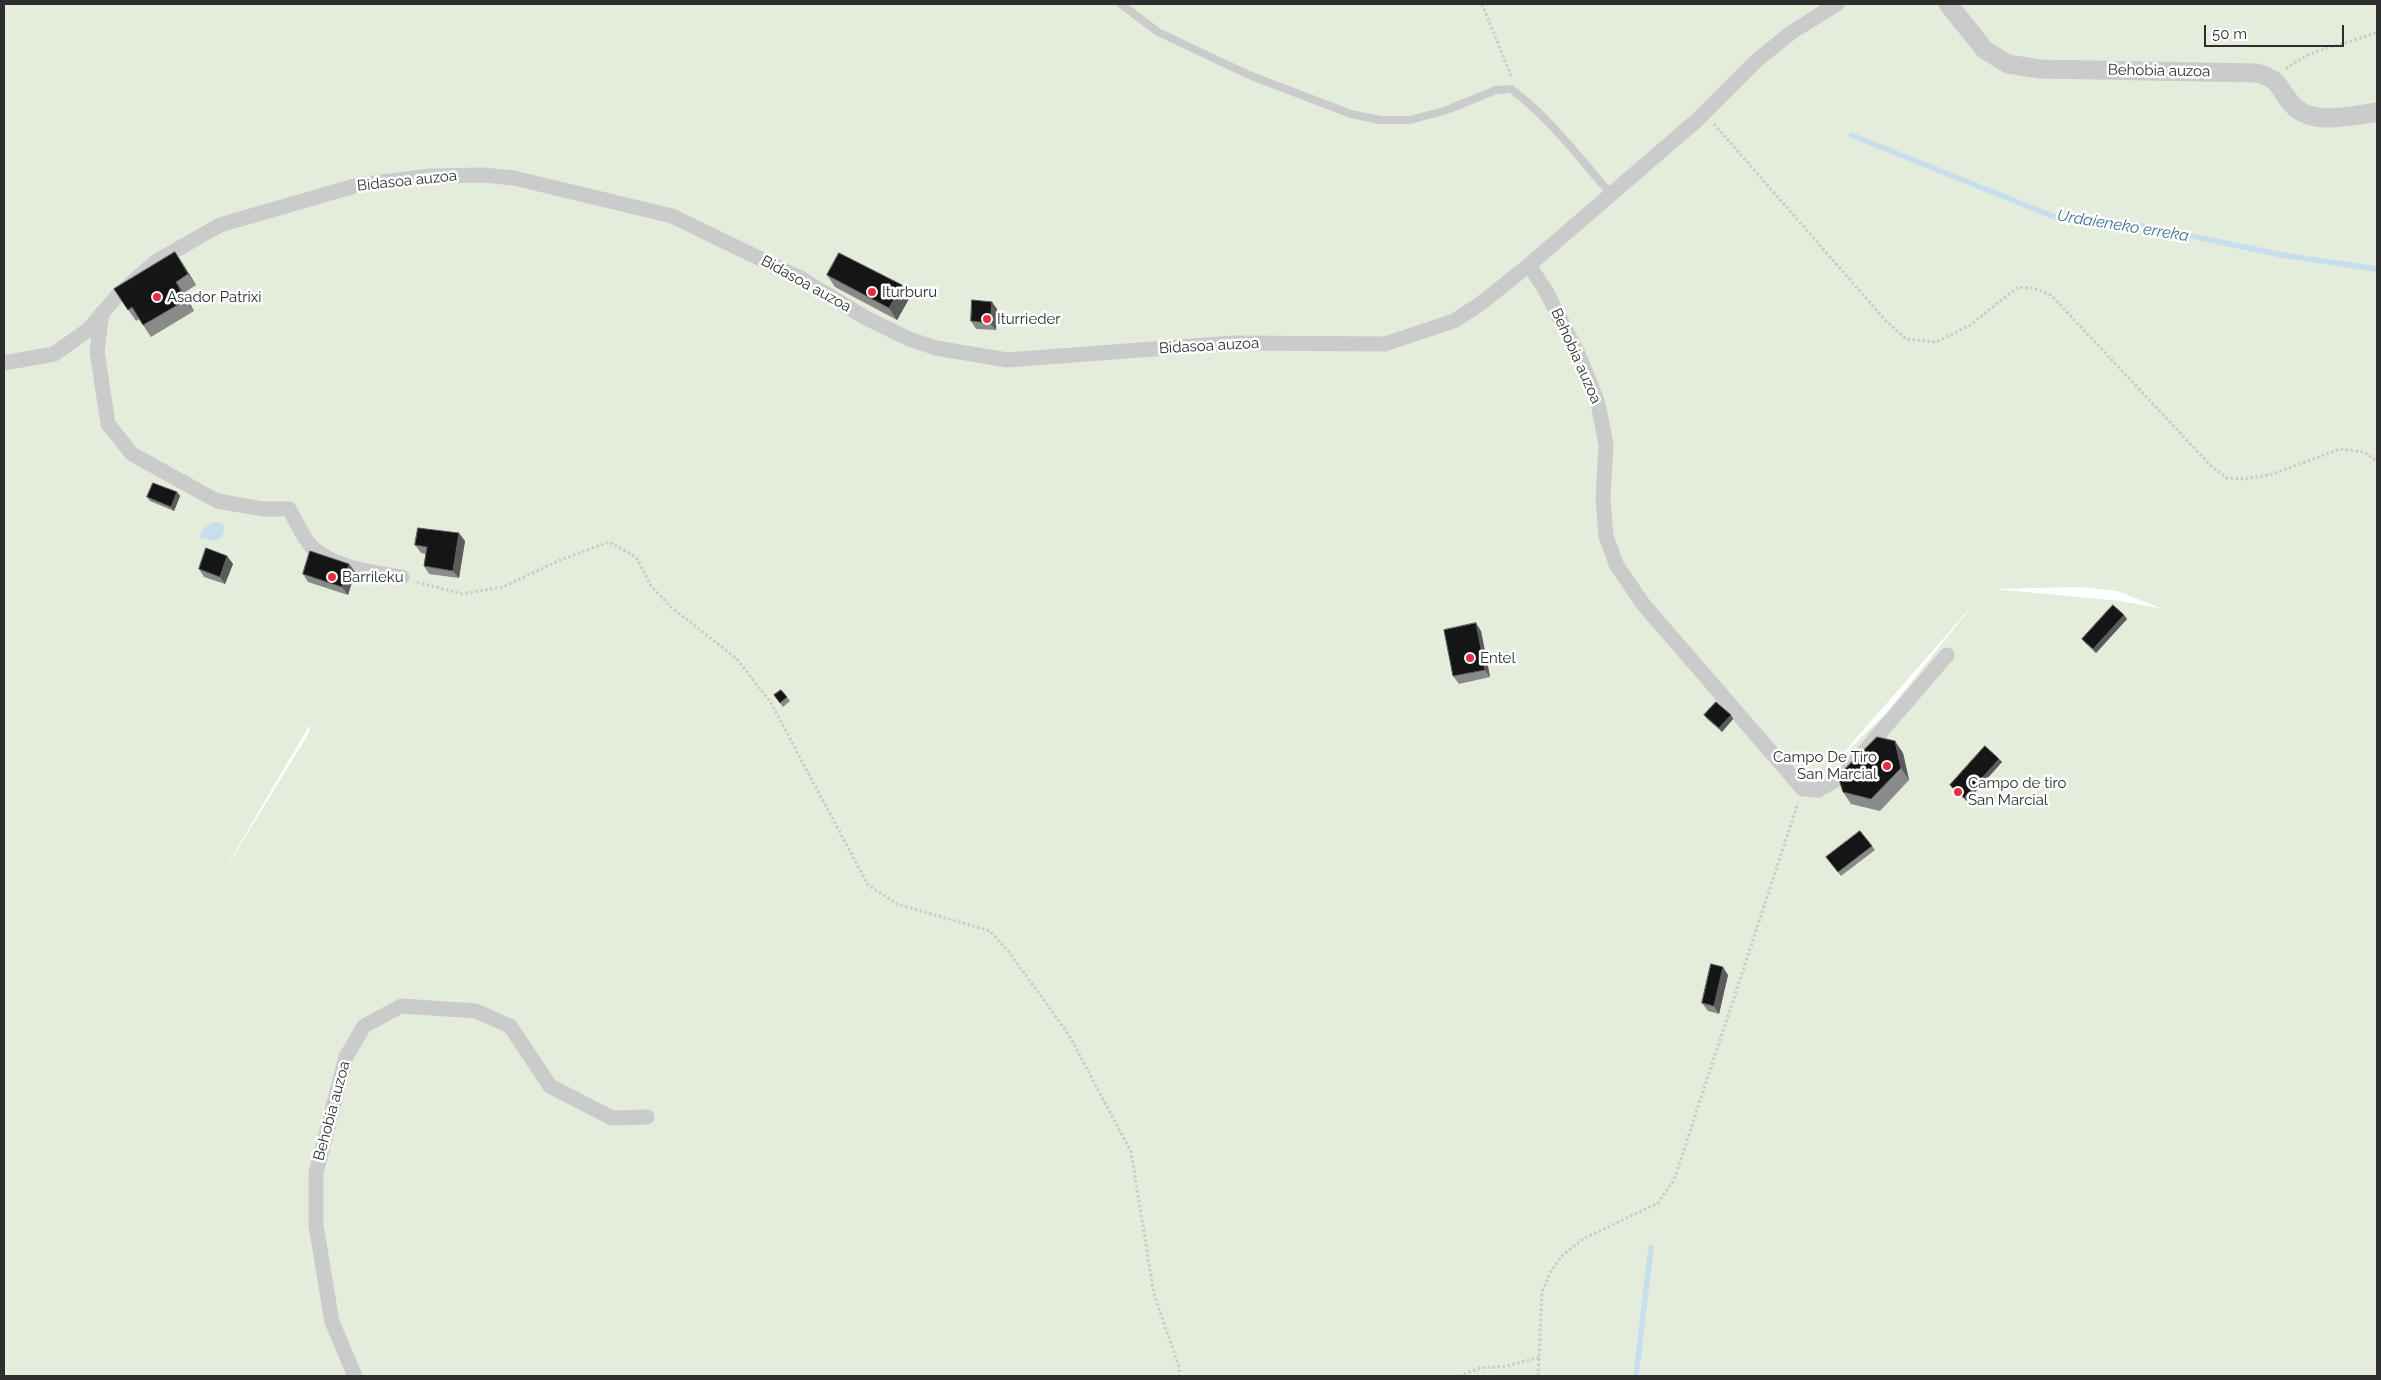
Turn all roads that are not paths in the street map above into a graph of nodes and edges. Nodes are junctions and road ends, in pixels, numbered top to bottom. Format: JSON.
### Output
{"nodes":[{"id":1,"x":1120,"y":4,"type":"edge"},
{"id":2,"x":1837,"y":4,"type":"edge"},
{"id":3,"x":1948,"y":4,"type":"edge"},
{"id":4,"x":2377,"y":112,"type":"edge"},
{"id":5,"x":1611,"y":194,"type":"junction"},
{"id":6,"x":1529,"y":265,"type":"junction"},
{"id":7,"x":102,"y":314,"type":"junction"},
{"id":8,"x":4,"y":363,"type":"edge"},
{"id":9,"x":402,"y":577,"type":"road end"},
{"id":10,"x":1947,"y":655,"type":"dead end"},
{"id":11,"x":647,"y":1117,"type":"dead end"},
{"id":12,"x":355,"y":1376,"type":"edge"}],
"edges":[{"from":1,"to":5,"type":"lane"},
{"from":2,"to":5,"type":"street"},
{"from":3,"to":4,"type":"street","name":"Behobia auzoa"},
{"from":5,"to":6,"type":"street"},
{"from":6,"to":7,"type":"street","name":"Bidasoa auzoa"},
{"from":6,"to":10,"type":"street","name":"Behobia auzoa"},
{"from":7,"to":8,"type":"street","name":"Bidasoa auzoa"},
{"from":7,"to":9,"type":"street"},
{"from":11,"to":12,"type":"street","name":"Behobia auzoa"}]}
